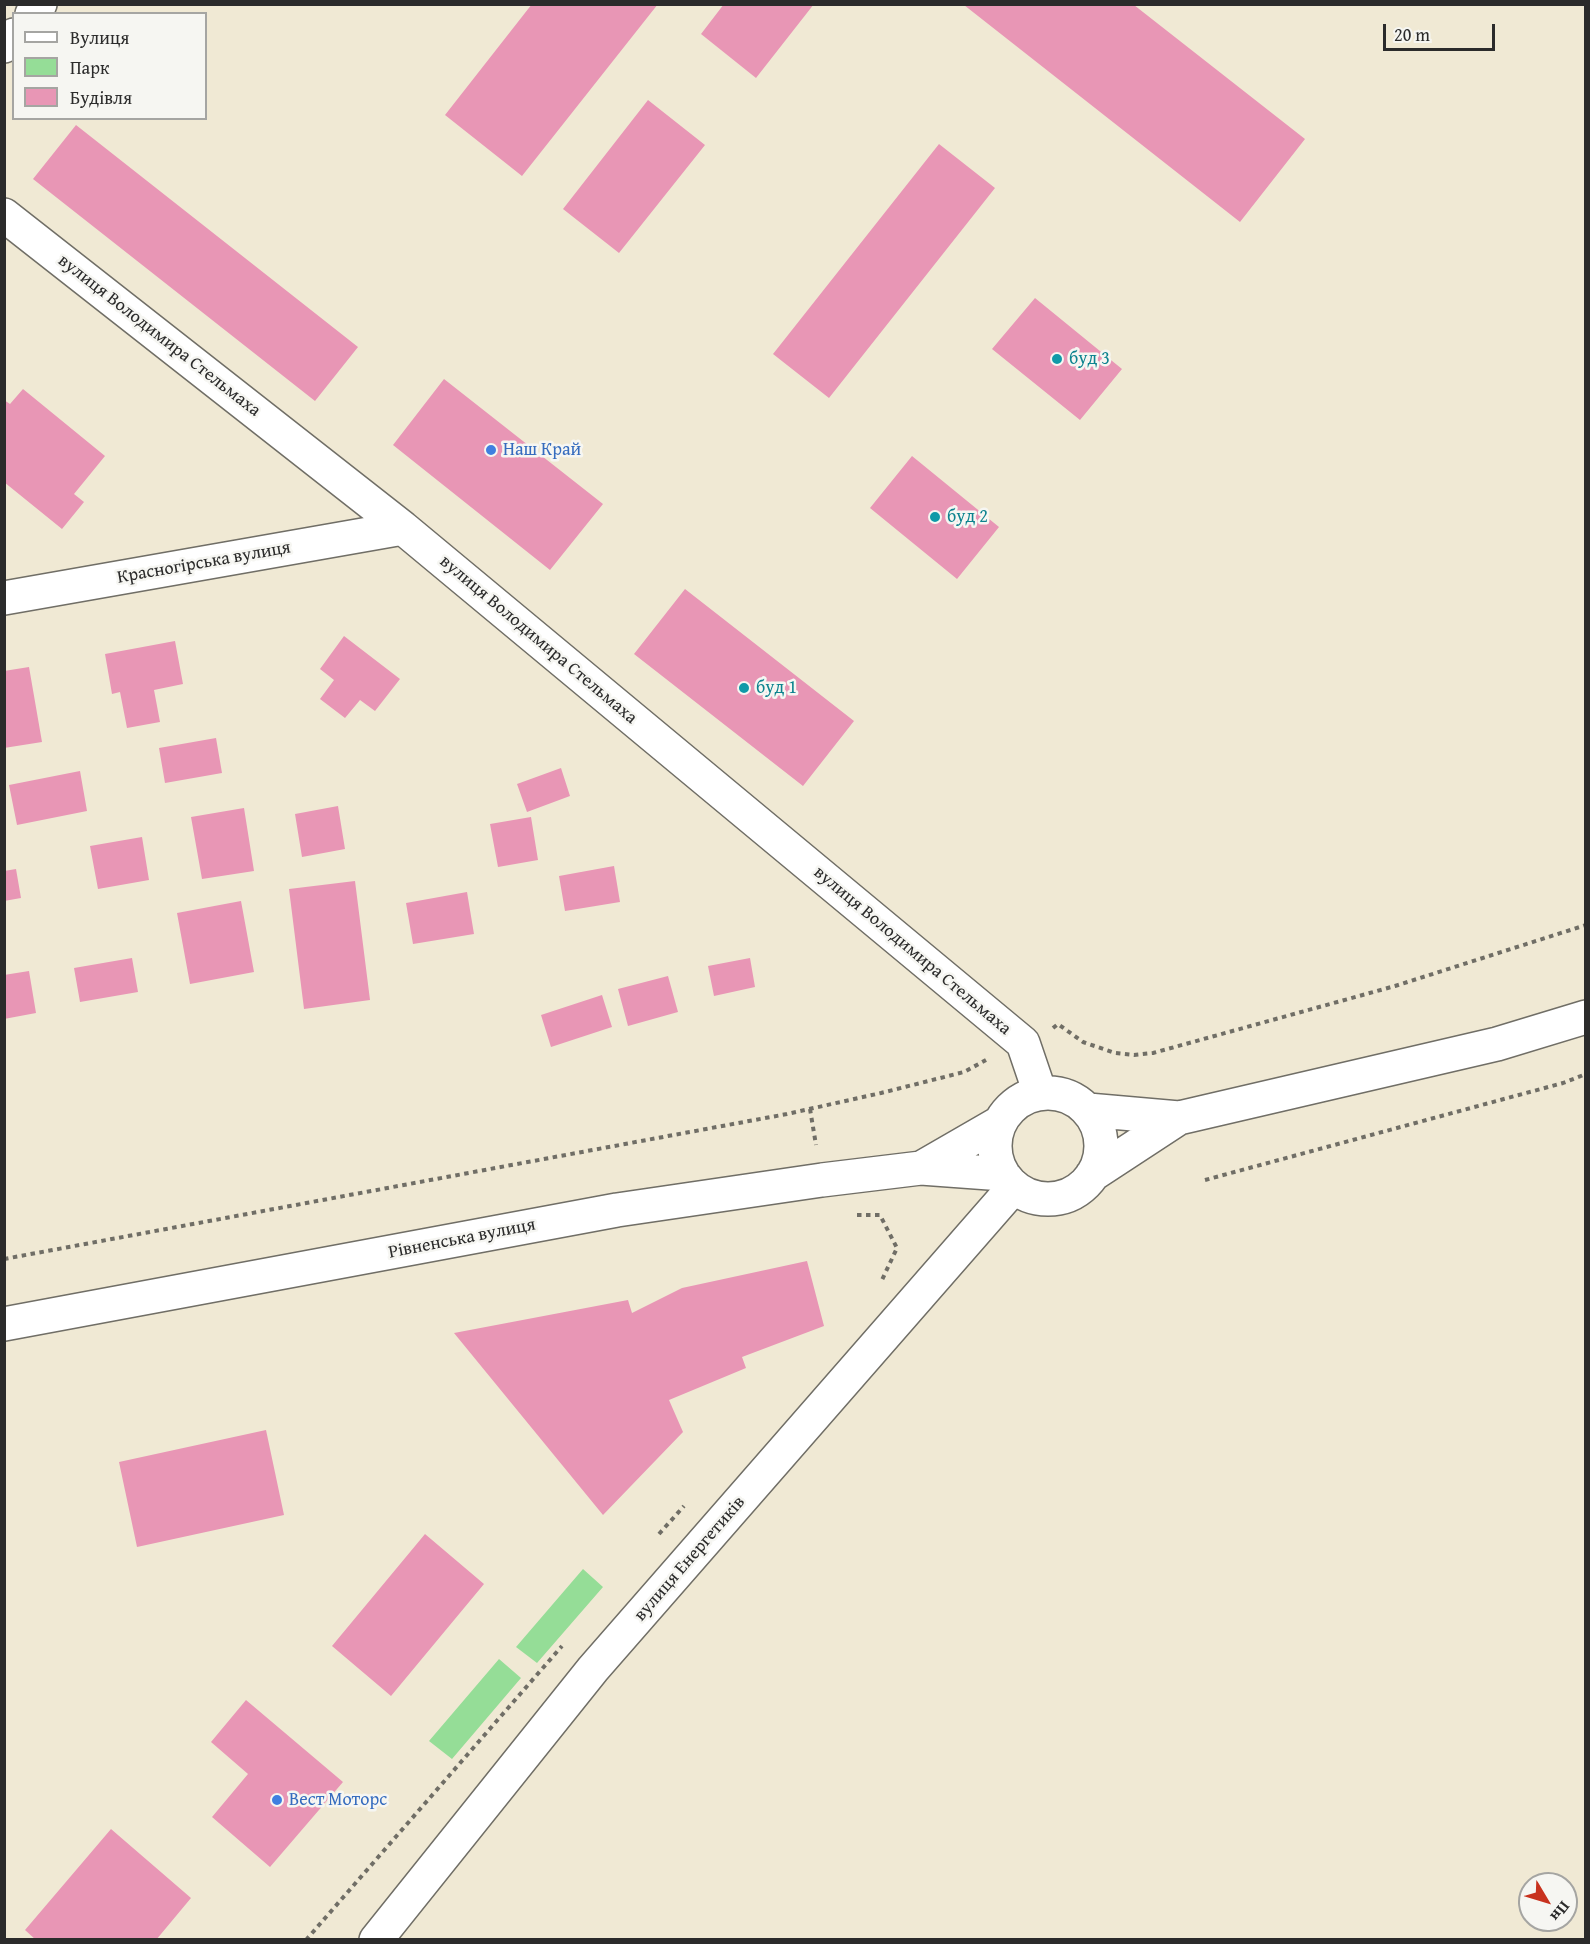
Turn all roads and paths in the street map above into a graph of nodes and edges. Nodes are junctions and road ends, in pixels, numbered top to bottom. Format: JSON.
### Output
{"nodes":[{"id":1,"x":4,"y":215,"type":"edge"},
{"id":2,"x":403,"y":528,"type":"junction"},
{"id":3,"x":4,"y":598,"type":"edge"},
{"id":4,"x":1586,"y":925,"type":"edge"},
{"id":5,"x":1586,"y":1017,"type":"edge"},
{"id":6,"x":1050,"y":1029,"type":"dead end"},
{"id":7,"x":989,"y":1058,"type":"dead end"},
{"id":8,"x":1586,"y":1074,"type":"edge"},
{"id":9,"x":1040,"y":1093,"type":"junction"},
{"id":10,"x":810,"y":1109,"type":"junction"},
{"id":11,"x":1088,"y":1110,"type":"junction"},
{"id":12,"x":1179,"y":1118,"type":"junction"},
{"id":13,"x":999,"y":1123,"type":"junction"},
{"id":14,"x":921,"y":1168,"type":"junction"},
{"id":15,"x":1092,"y":1175,"type":"junction"},
{"id":16,"x":822,"y":1180,"type":"junction"},
{"id":17,"x":1204,"y":1180,"type":"dead end"},
{"id":18,"x":1008,"y":1181,"type":"junction"},
{"id":19,"x":846,"y":1215,"type":"dead end"},
{"id":20,"x":4,"y":1259,"type":"edge"},
{"id":21,"x":877,"y":1290,"type":"dead end"},
{"id":22,"x":4,"y":1323,"type":"edge"},
{"id":23,"x":686,"y":1503,"type":"dead end"},
{"id":24,"x":655,"y":1539,"type":"dead end"},
{"id":25,"x":562,"y":1646,"type":"dead end"},
{"id":26,"x":384,"y":1937,"type":"edge"},
{"id":27,"x":306,"y":1940,"type":"edge"}],
"edges":[{"from":1,"to":2,"type":"street","name":"вулиця Володимира Стельмаха"},
{"from":2,"to":3,"type":"street","name":"Красногірська вулиця"},
{"from":2,"to":9,"type":"street","name":"вулиця Володимира Стельмаха"},
{"from":4,"to":6,"type":"path"},
{"from":5,"to":12,"type":"street"},
{"from":7,"to":10,"type":"path"},
{"from":8,"to":17,"type":"path"},
{"from":9,"to":11,"type":"street"},
{"from":9,"to":13,"type":"street"},
{"from":10,"to":16,"type":"path"},
{"from":10,"to":20,"type":"path"},
{"from":11,"to":12,"type":"street"},
{"from":11,"to":15,"type":"street"},
{"from":12,"to":15,"type":"street"},
{"from":13,"to":14,"type":"street"},
{"from":13,"to":18,"type":"street"},
{"from":14,"to":16,"type":"street","name":"Рівненська вулиця"},
{"from":14,"to":18,"type":"street"},
{"from":15,"to":18,"type":"street"},
{"from":16,"to":22,"type":"street","name":"Рівненська вулиця"},
{"from":18,"to":26,"type":"street","name":"вулиця Енергетиків"},
{"from":19,"to":21,"type":"path"},
{"from":23,"to":24,"type":"path"},
{"from":25,"to":27,"type":"path"}]}
